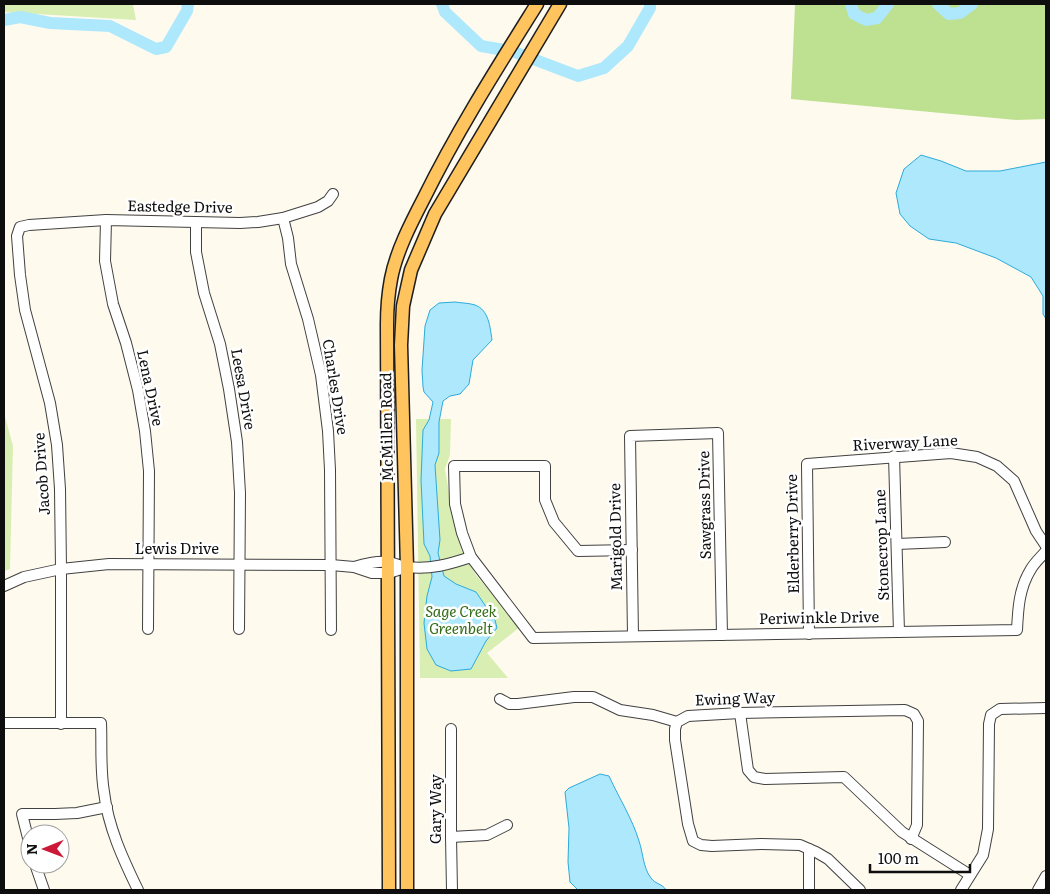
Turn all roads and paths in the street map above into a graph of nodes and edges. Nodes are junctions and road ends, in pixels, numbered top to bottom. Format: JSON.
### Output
{"nodes":[{"id":1,"x":537,"y":4,"type":"edge"},
{"id":2,"x":560,"y":4,"type":"edge"},
{"id":3,"x":333,"y":194,"type":"dead end"},
{"id":4,"x":283,"y":218,"type":"junction"},
{"id":5,"x":106,"y":220,"type":"junction"},
{"id":6,"x":196,"y":222,"type":"junction"},
{"id":7,"x":20,"y":227,"type":"joint"},
{"id":8,"x":630,"y":436,"type":"joint"},
{"id":9,"x":894,"y":456,"type":"junction"},
{"id":10,"x":806,"y":464,"type":"joint"},
{"id":11,"x":945,"y":542,"type":"dead end"},
{"id":12,"x":897,"y":544,"type":"junction"},
{"id":13,"x":1046,"y":546,"type":"edge"},
{"id":14,"x":632,"y":550,"type":"junction"},
{"id":15,"x":1046,"y":551,"type":"edge"},
{"id":16,"x":471,"y":557,"type":"junction"},
{"id":17,"x":149,"y":564,"type":"junction"},
{"id":18,"x":239,"y":565,"type":"junction"},
{"id":19,"x":331,"y":565,"type":"junction"},
{"id":20,"x":407,"y":566,"type":"junction"},
{"id":21,"x":389,"y":568,"type":"junction"},
{"id":22,"x":61,"y":569,"type":"junction"},
{"id":23,"x":4,"y":586,"type":"edge"},
{"id":24,"x":148,"y":629,"type":"dead end"},
{"id":25,"x":239,"y":630,"type":"dead end"},
{"id":26,"x":331,"y":630,"type":"dead end"},
{"id":27,"x":899,"y":632,"type":"junction"},
{"id":28,"x":810,"y":634,"type":"junction"},
{"id":29,"x":722,"y":635,"type":"junction"},
{"id":30,"x":633,"y":636,"type":"junction"},
{"id":31,"x":500,"y":699,"type":"dead end"},
{"id":32,"x":1046,"y":708,"type":"edge"},
{"id":33,"x":740,"y":713,"type":"junction"},
{"id":34,"x":677,"y":722,"type":"junction"},
{"id":35,"x":4,"y":723,"type":"edge"},
{"id":36,"x":60,"y":724,"type":"junction"},
{"id":37,"x":451,"y":729,"type":"dead end"},
{"id":38,"x":107,"y":807,"type":"junction"},
{"id":39,"x":24,"y":824,"type":"edge"},
{"id":40,"x":507,"y":825,"type":"dead end"},
{"id":41,"x":451,"y":837,"type":"junction"},
{"id":42,"x":911,"y":839,"type":"junction"},
{"id":43,"x":808,"y":849,"type":"junction"},
{"id":44,"x":38,"y":874,"type":"edge"},
{"id":45,"x":970,"y":875,"type":"junction"},
{"id":46,"x":1046,"y":876,"type":"edge"},
{"id":47,"x":44,"y":890,"type":"edge"},
{"id":48,"x":138,"y":890,"type":"edge"},
{"id":49,"x":389,"y":890,"type":"edge"},
{"id":50,"x":408,"y":890,"type":"edge"},
{"id":51,"x":452,"y":890,"type":"edge"},
{"id":52,"x":809,"y":890,"type":"edge"},
{"id":53,"x":860,"y":890,"type":"edge"},
{"id":54,"x":961,"y":890,"type":"edge"},
{"id":55,"x":1038,"y":890,"type":"edge"}],
"edges":[{"from":1,"to":21,"type":"main road","name":"McMillen Road"},
{"from":2,"to":20,"type":"main road","name":"McMillen Road"},
{"from":3,"to":4,"type":"street","name":"Eastedge Drive"},
{"from":4,"to":6,"type":"street","name":"Eastedge Drive"},
{"from":4,"to":19,"type":"street","name":"Charles Drive"},
{"from":5,"to":6,"type":"street","name":"Eastedge Drive"},
{"from":5,"to":7,"type":"street","name":"Eastedge Drive"},
{"from":5,"to":17,"type":"street","name":"Lena Drive"},
{"from":6,"to":18,"type":"street","name":"Leesa Drive"},
{"from":7,"to":22,"type":"street","name":"Jacob Drive"},
{"from":8,"to":14,"type":"street","name":"Marigold Drive"},
{"from":8,"to":29,"type":"street","name":"Sawgrass Drive"},
{"from":9,"to":10,"type":"street","name":"Riverway Lane"},
{"from":9,"to":12,"type":"street","name":"Stonecrop Lane"},
{"from":9,"to":13,"type":"street","name":"Riverway Lane"},
{"from":10,"to":28,"type":"street","name":"Elderberry Drive"},
{"from":11,"to":12,"type":"street"},
{"from":12,"to":27,"type":"street","name":"Stonecrop Lane"},
{"from":14,"to":16,"type":"street"},
{"from":14,"to":30,"type":"street","name":"Marigold Drive"},
{"from":15,"to":27,"type":"street","name":"Periwinkle Drive"},
{"from":16,"to":20,"type":"street","name":"Lewis Drive"},
{"from":16,"to":30,"type":"street","name":"Periwinkle Drive"},
{"from":17,"to":18,"type":"street","name":"Lewis Drive"},
{"from":17,"to":22,"type":"street","name":"Lewis Drive"},
{"from":17,"to":24,"type":"street","name":"Lena Drive"},
{"from":18,"to":19,"type":"street","name":"Lewis Drive"},
{"from":18,"to":25,"type":"street","name":"Leesa Drive"},
{"from":19,"to":21,"type":"street","name":"Lewis Drive"},
{"from":19,"to":26,"type":"street","name":"Charles Drive"},
{"from":20,"to":21,"type":"street","name":"Lewis Drive"},
{"from":20,"to":50,"type":"main road","name":"McMillen Road"},
{"from":21,"to":49,"type":"main road","name":"McMillen Road"},
{"from":22,"to":23,"type":"street","name":"Lewis Drive"},
{"from":22,"to":36,"type":"street","name":"Jacob Drive"},
{"from":27,"to":28,"type":"street","name":"Periwinkle Drive"},
{"from":28,"to":29,"type":"street","name":"Periwinkle Drive"},
{"from":29,"to":30,"type":"street","name":"Periwinkle Drive"},
{"from":31,"to":34,"type":"street"},
{"from":32,"to":45,"type":"street"},
{"from":33,"to":34,"type":"street","name":"Ewing Way"},
{"from":33,"to":42,"type":"street"},
{"from":33,"to":42,"type":"street","name":"Ewing Way"},
{"from":34,"to":43,"type":"street","name":"Ewing Way"},
{"from":35,"to":36,"type":"street"},
{"from":36,"to":38,"type":"street"},
{"from":37,"to":41,"type":"street","name":"Gary Way"},
{"from":38,"to":39,"type":"street"},
{"from":38,"to":48,"type":"street"},
{"from":40,"to":41,"type":"street"},
{"from":41,"to":51,"type":"street","name":"Gary Way"},
{"from":42,"to":45,"type":"street"},
{"from":43,"to":52,"type":"street"},
{"from":43,"to":53,"type":"street","name":"Ewing Way"},
{"from":44,"to":47,"type":"street"},
{"from":45,"to":54,"type":"street"},
{"from":46,"to":55,"type":"street"}]}
